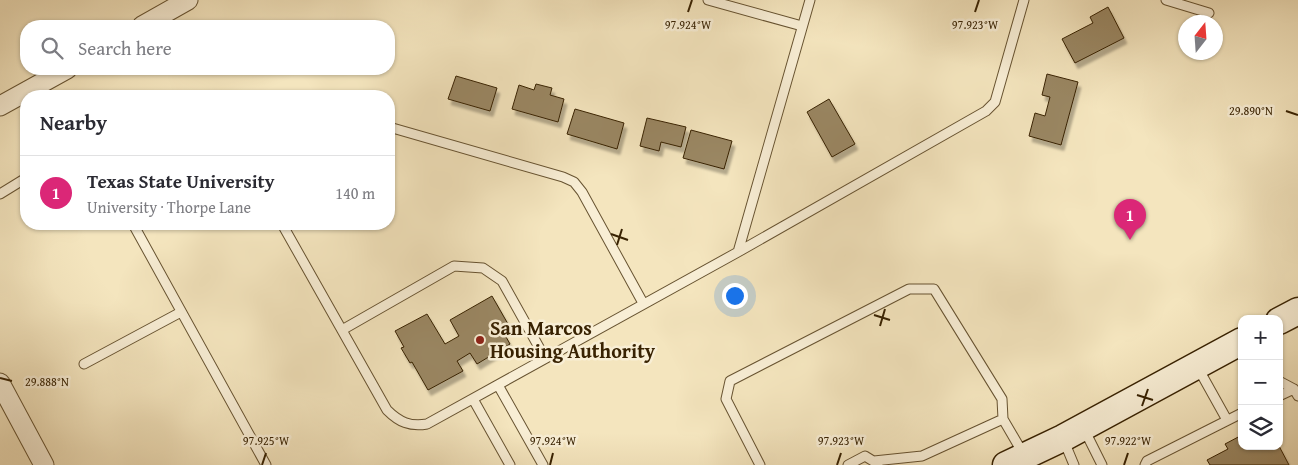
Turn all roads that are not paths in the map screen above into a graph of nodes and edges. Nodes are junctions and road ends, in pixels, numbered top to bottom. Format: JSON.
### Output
{"nodes":[{"id":1,"x":188,"y":0,"type":"edge"},
{"id":2,"x":708,"y":0,"type":"edge"},
{"id":3,"x":810,"y":0,"type":"edge"},
{"id":4,"x":1024,"y":0,"type":"edge"},
{"id":5,"x":1166,"y":0,"type":"edge"},
{"id":6,"x":1209,"y":13,"type":"dead end"},
{"id":7,"x":153,"y":20,"type":"edge"},
{"id":8,"x":802,"y":26,"type":"junction"},
{"id":9,"x":56,"y":75,"type":"edge"},
{"id":10,"x":29,"y":90,"type":"edge"},
{"id":11,"x":20,"y":95,"type":"edge"},
{"id":12,"x":0,"y":106,"type":"edge"},
{"id":13,"x":395,"y":129,"type":"edge"},
{"id":14,"x":20,"y":182,"type":"edge"},
{"id":15,"x":0,"y":194,"type":"edge"},
{"id":16,"x":136,"y":230,"type":"edge"},
{"id":17,"x":285,"y":230,"type":"edge"},
{"id":18,"x":738,"y":252,"type":"junction"},
{"id":19,"x":643,"y":303,"type":"junction"},
{"id":20,"x":1298,"y":311,"type":"edge"},
{"id":21,"x":182,"y":312,"type":"junction"},
{"id":22,"x":1283,"y":319,"type":"edge"},
{"id":23,"x":342,"y":330,"type":"junction"},
{"id":24,"x":1238,"y":343,"type":"edge"},
{"id":25,"x":546,"y":358,"type":"junction"},
{"id":26,"x":84,"y":364,"type":"dead end"},
{"id":27,"x":1196,"y":364,"type":"junction"},
{"id":28,"x":0,"y":383,"type":"edge"},
{"id":29,"x":1283,"y":384,"type":"edge"},
{"id":30,"x":498,"y":385,"type":"junction"},
{"id":31,"x":1296,"y":393,"type":"edge"},
{"id":32,"x":1283,"y":395,"type":"edge"},
{"id":33,"x":473,"y":399,"type":"junction"},
{"id":34,"x":5,"y":405,"type":"edge"},
{"id":35,"x":1238,"y":415,"type":"edge"},
{"id":36,"x":1003,"y":418,"type":"junction"},
{"id":37,"x":1227,"y":420,"type":"junction"},
{"id":38,"x":1073,"y":432,"type":"junction"},
{"id":39,"x":1015,"y":460,"type":"edge"},
{"id":40,"x":877,"y":463,"type":"edge"},
{"id":41,"x":44,"y":465,"type":"edge"},
{"id":42,"x":266,"y":465,"type":"edge"},
{"id":43,"x":510,"y":465,"type":"edge"},
{"id":44,"x":543,"y":465,"type":"edge"},
{"id":45,"x":760,"y":465,"type":"edge"},
{"id":46,"x":848,"y":465,"type":"edge"},
{"id":47,"x":1074,"y":465,"type":"edge"},
{"id":48,"x":1102,"y":465,"type":"edge"},
{"id":49,"x":1145,"y":465,"type":"edge"}],
"edges":[{"from":1,"to":7,"type":"street"},
{"from":2,"to":8,"type":"lane"},
{"from":3,"to":8,"type":"lane"},
{"from":4,"to":18,"type":"lane"},
{"from":5,"to":6,"type":"lane"},
{"from":8,"to":18,"type":"lane"},
{"from":9,"to":10,"type":"street"},
{"from":11,"to":12,"type":"street"},
{"from":13,"to":19,"type":"lane"},
{"from":14,"to":15,"type":"lane"},
{"from":16,"to":21,"type":"lane"},
{"from":17,"to":23,"type":"lane"},
{"from":18,"to":19,"type":"lane"},
{"from":19,"to":25,"type":"lane"},
{"from":20,"to":22,"type":"street"},
{"from":21,"to":26,"type":"lane"},
{"from":21,"to":42,"type":"lane"},
{"from":23,"to":25,"type":"lane"},
{"from":23,"to":33,"type":"lane"},
{"from":24,"to":27,"type":"street"},
{"from":25,"to":30,"type":"lane"},
{"from":27,"to":37,"type":"lane"},
{"from":27,"to":38,"type":"street"},
{"from":28,"to":34,"type":"street"},
{"from":29,"to":31,"type":"lane"},
{"from":30,"to":33,"type":"lane"},
{"from":30,"to":44,"type":"lane"},
{"from":31,"to":32,"type":"lane"},
{"from":33,"to":43,"type":"lane"},
{"from":34,"to":41,"type":"street"},
{"from":35,"to":37,"type":"lane"},
{"from":36,"to":39,"type":"lane"},
{"from":36,"to":40,"type":"lane"},
{"from":36,"to":45,"type":"lane"},
{"from":37,"to":49,"type":"lane"},
{"from":38,"to":39,"type":"street"},
{"from":38,"to":47,"type":"lane"},
{"from":38,"to":48,"type":"lane"},
{"from":40,"to":46,"type":"lane"}]}
